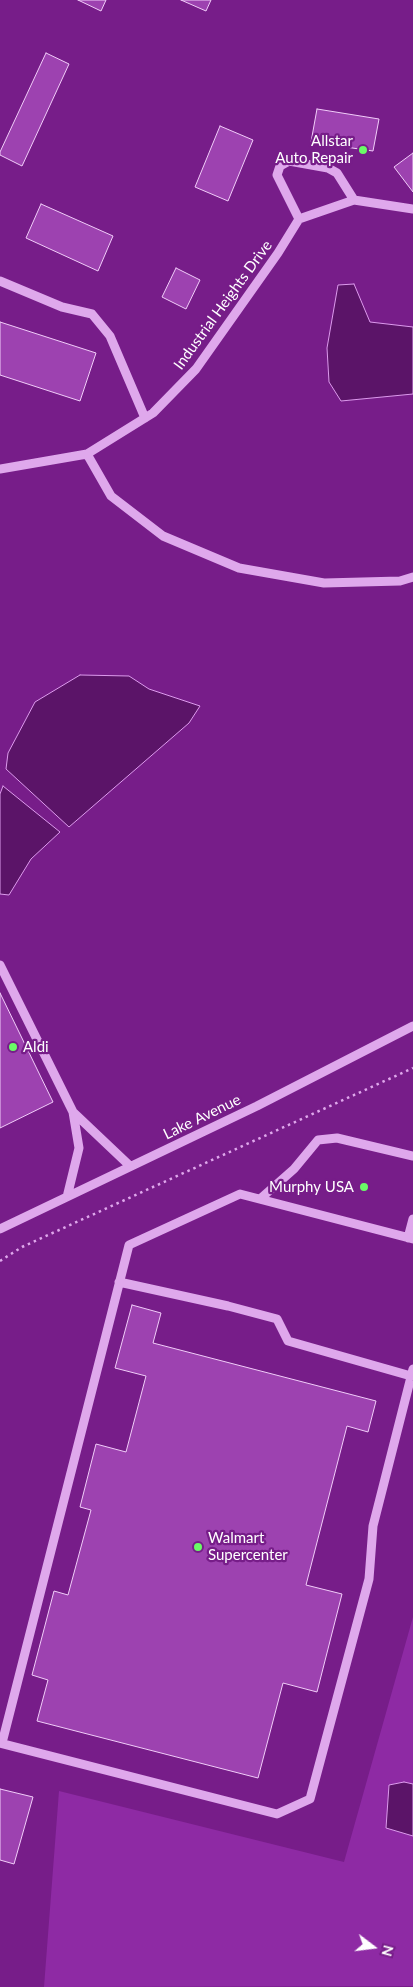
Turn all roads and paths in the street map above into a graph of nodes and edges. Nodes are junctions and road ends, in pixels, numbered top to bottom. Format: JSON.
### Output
{"nodes":[{"id":1,"x":354,"y":200,"type":"junction"},
{"id":2,"x":413,"y":209,"type":"edge"},
{"id":3,"x":299,"y":219,"type":"junction"},
{"id":4,"x":0,"y":281,"type":"edge"},
{"id":5,"x":145,"y":418,"type":"junction"},
{"id":6,"x":87,"y":454,"type":"junction"},
{"id":7,"x":0,"y":469,"type":"edge"},
{"id":8,"x":413,"y":577,"type":"edge"},
{"id":9,"x":0,"y":964,"type":"edge"},
{"id":10,"x":413,"y":1026,"type":"edge"},
{"id":11,"x":413,"y":1068,"type":"edge"},
{"id":12,"x":73,"y":1112,"type":"junction"},
{"id":13,"x":413,"y":1156,"type":"edge"},
{"id":14,"x":130,"y":1166,"type":"junction"},
{"id":15,"x":67,"y":1197,"type":"junction"},
{"id":16,"x":260,"y":1199,"type":"junction"},
{"id":17,"x":413,"y":1219,"type":"edge"},
{"id":18,"x":0,"y":1229,"type":"edge"},
{"id":19,"x":411,"y":1238,"type":"edge"},
{"id":20,"x":0,"y":1261,"type":"edge"},
{"id":21,"x":119,"y":1282,"type":"junction"},
{"id":22,"x":412,"y":1372,"type":"edge"},
{"id":23,"x":1,"y":1743,"type":"edge"}],
"edges":[{"from":1,"to":2,"type":"street"},
{"from":1,"to":3,"type":"street"},
{"from":1,"to":3,"type":"street"},
{"from":3,"to":5,"type":"street","name":"Industrial Heights Drive"},
{"from":4,"to":5,"type":"street"},
{"from":5,"to":6,"type":"street","name":"Industrial Heights Drive"},
{"from":6,"to":7,"type":"street","name":"Industrial Heights Drive"},
{"from":6,"to":8,"type":"street"},
{"from":9,"to":12,"type":"street"},
{"from":10,"to":14,"type":"street","name":"Lake Avenue"},
{"from":11,"to":20,"type":"path"},
{"from":12,"to":14,"type":"street"},
{"from":12,"to":15,"type":"street"},
{"from":13,"to":16,"type":"street"},
{"from":14,"to":15,"type":"street","name":"Lake Avenue"},
{"from":15,"to":18,"type":"street","name":"Lake Avenue"},
{"from":16,"to":19,"type":"street"},
{"from":16,"to":21,"type":"street"},
{"from":17,"to":19,"type":"street"},
{"from":21,"to":22,"type":"street"},
{"from":21,"to":23,"type":"street"},
{"from":22,"to":23,"type":"street"}]}
